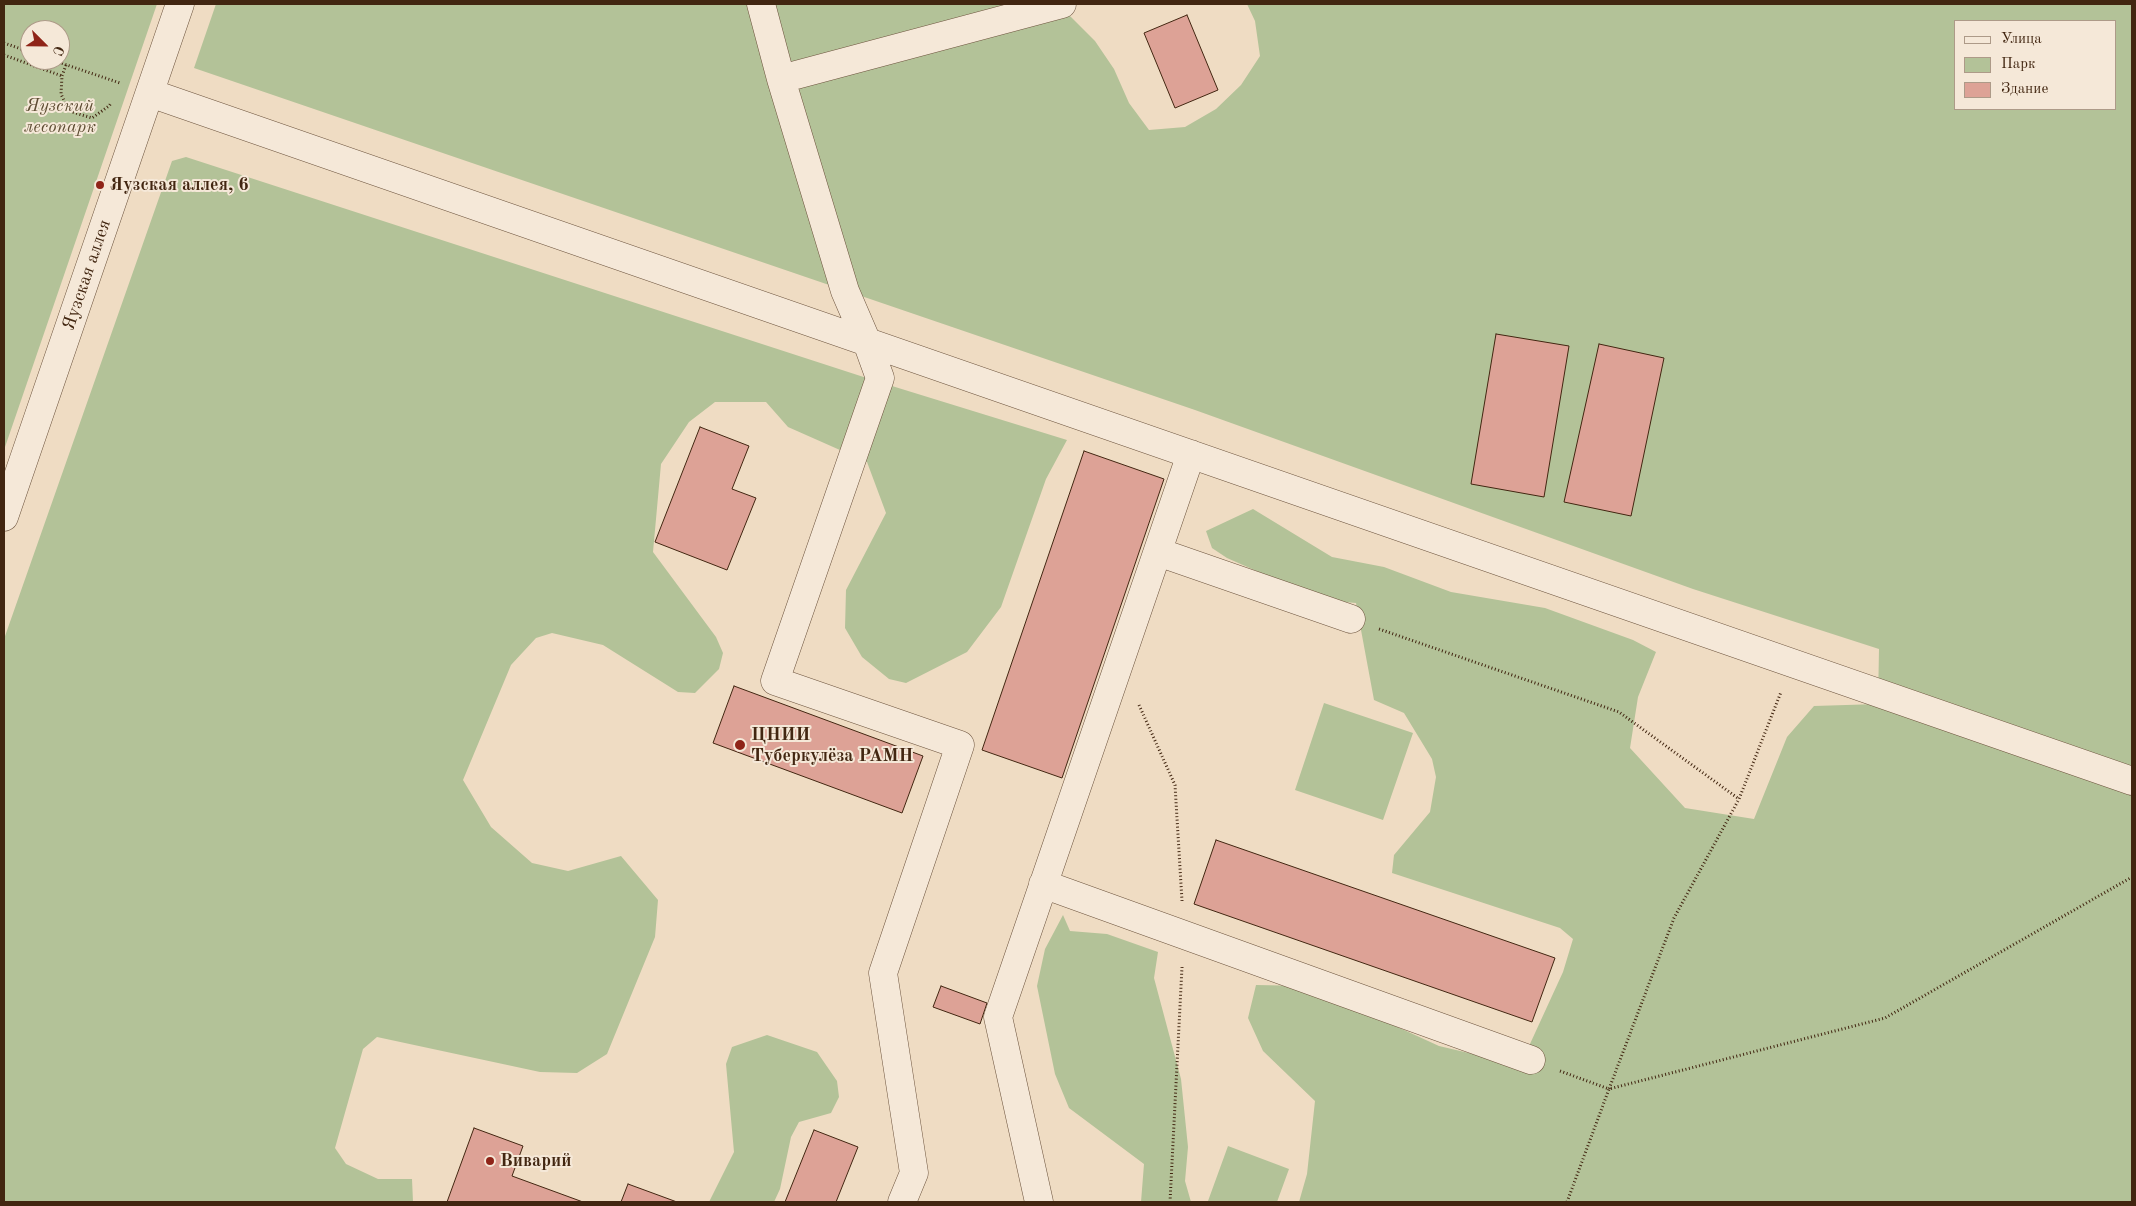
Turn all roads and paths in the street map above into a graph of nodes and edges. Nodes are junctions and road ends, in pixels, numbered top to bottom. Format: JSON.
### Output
{"nodes":[{"id":1,"x":180,"y":4,"type":"edge"},
{"id":2,"x":761,"y":4,"type":"edge"},
{"id":3,"x":1062,"y":4,"type":"edge"},
{"id":4,"x":4,"y":43,"type":"edge"},
{"id":5,"x":20,"y":49,"type":"edge"},
{"id":6,"x":4,"y":56,"type":"edge"},
{"id":7,"x":70,"y":66,"type":"edge"},
{"id":8,"x":64,"y":70,"type":"edge"},
{"id":9,"x":62,"y":76,"type":"junction"},
{"id":10,"x":781,"y":79,"type":"junction"},
{"id":11,"x":120,"y":83,"type":"junction"},
{"id":12,"x":117,"y":91,"type":"dead end"},
{"id":13,"x":150,"y":93,"type":"junction"},
{"id":14,"x":113,"y":98,"type":"dead end"},
{"id":15,"x":868,"y":342,"type":"junction"},
{"id":16,"x":1191,"y":454,"type":"junction"},
{"id":17,"x":4,"y":517,"type":"edge"},
{"id":18,"x":1158,"y":552,"type":"junction"},
{"id":19,"x":1350,"y":619,"type":"joint"},
{"id":20,"x":1120,"y":663,"type":"junction"},
{"id":21,"x":1792,"y":663,"type":"junction"},
{"id":22,"x":2132,"y":781,"type":"edge"},
{"id":23,"x":1739,"y":799,"type":"junction"},
{"id":24,"x":2132,"y":877,"type":"edge"},
{"id":25,"x":1043,"y":884,"type":"junction"},
{"id":26,"x":1184,"y":935,"type":"junction"},
{"id":27,"x":1531,"y":1060,"type":"joint"},
{"id":28,"x":1609,"y":1089,"type":"junction"},
{"id":29,"x":902,"y":1202,"type":"edge"},
{"id":30,"x":1039,"y":1202,"type":"edge"},
{"id":31,"x":1170,"y":1202,"type":"edge"},
{"id":32,"x":1567,"y":1202,"type":"edge"}],
"edges":[{"from":1,"to":13,"type":"street","name":"Яузская аллея"},
{"from":2,"to":10,"type":"street"},
{"from":3,"to":10,"type":"street"},
{"from":4,"to":5,"type":"path"},
{"from":6,"to":9,"type":"path"},
{"from":7,"to":11,"type":"path"},
{"from":8,"to":9,"type":"path"},
{"from":9,"to":14,"type":"path"},
{"from":10,"to":15,"type":"street"},
{"from":11,"to":12,"type":"path"},
{"from":11,"to":13,"type":"path"},
{"from":13,"to":15,"type":"street"},
{"from":13,"to":17,"type":"street","name":"Яузская аллея"},
{"from":15,"to":16,"type":"street"},
{"from":15,"to":29,"type":"street"},
{"from":16,"to":18,"type":"street"},
{"from":16,"to":21,"type":"street"},
{"from":18,"to":19,"type":"street"},
{"from":18,"to":20,"type":"street"},
{"from":19,"to":23,"type":"path"},
{"from":20,"to":25,"type":"street"},
{"from":20,"to":26,"type":"path"},
{"from":21,"to":22,"type":"street"},
{"from":21,"to":23,"type":"path"},
{"from":23,"to":28,"type":"path"},
{"from":24,"to":28,"type":"path"},
{"from":25,"to":26,"type":"street"},
{"from":25,"to":30,"type":"street"},
{"from":26,"to":27,"type":"street"},
{"from":26,"to":31,"type":"path"},
{"from":27,"to":28,"type":"path"},
{"from":28,"to":32,"type":"path"}]}
